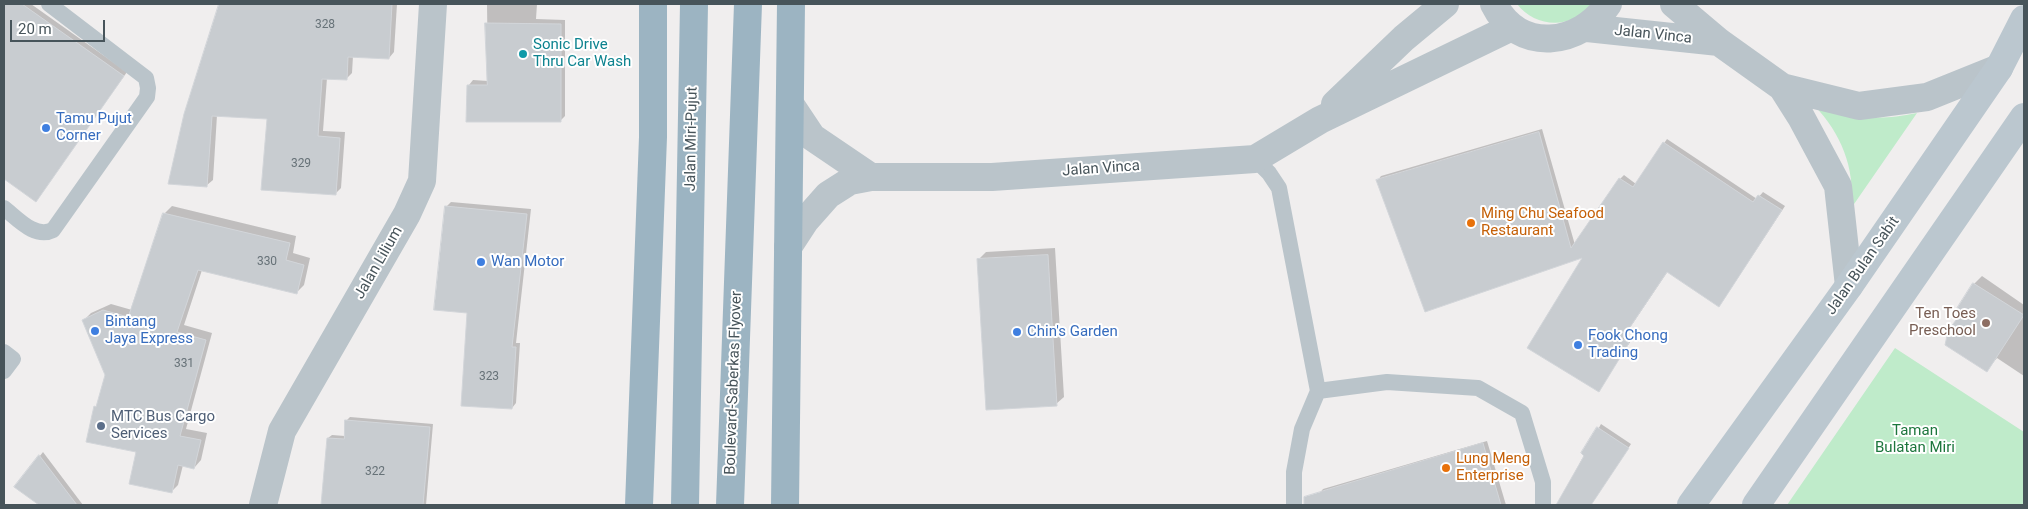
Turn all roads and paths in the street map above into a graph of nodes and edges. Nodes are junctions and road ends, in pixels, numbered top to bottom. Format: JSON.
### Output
{"nodes":[{"id":1,"x":49,"y":4,"type":"edge"},
{"id":2,"x":433,"y":4,"type":"edge"},
{"id":3,"x":653,"y":4,"type":"edge"},
{"id":4,"x":694,"y":4,"type":"edge"},
{"id":5,"x":748,"y":4,"type":"edge"},
{"id":6,"x":791,"y":4,"type":"edge"},
{"id":7,"x":1445,"y":4,"type":"edge"},
{"id":8,"x":1494,"y":4,"type":"edge"},
{"id":9,"x":1608,"y":4,"type":"edge"},
{"id":10,"x":1674,"y":4,"type":"edge"},
{"id":11,"x":2024,"y":19,"type":"edge"},
{"id":12,"x":1512,"y":27,"type":"junction"},
{"id":13,"x":1587,"y":28,"type":"junction"},
{"id":14,"x":1719,"y":42,"type":"junction"},
{"id":15,"x":1999,"y":68,"type":"junction"},
{"id":16,"x":1782,"y":88,"type":"junction"},
{"id":17,"x":790,"y":104,"type":"junction"},
{"id":18,"x":2024,"y":117,"type":"edge"},
{"id":19,"x":1320,"y":120,"type":"junction"},
{"id":20,"x":1255,"y":159,"type":"junction"},
{"id":21,"x":871,"y":176,"type":"junction"},
{"id":22,"x":4,"y":208,"type":"edge"},
{"id":23,"x":788,"y":247,"type":"junction"},
{"id":24,"x":1849,"y":286,"type":"junction"},
{"id":25,"x":4,"y":352,"type":"edge"},
{"id":26,"x":4,"y":371,"type":"edge"},
{"id":27,"x":1318,"y":391,"type":"junction"},
{"id":28,"x":263,"y":505,"type":"edge"},
{"id":29,"x":639,"y":505,"type":"edge"},
{"id":30,"x":685,"y":505,"type":"edge"},
{"id":31,"x":730,"y":505,"type":"edge"},
{"id":32,"x":786,"y":505,"type":"edge"},
{"id":33,"x":1294,"y":505,"type":"edge"},
{"id":34,"x":1543,"y":505,"type":"edge"},
{"id":35,"x":1691,"y":505,"type":"edge"},
{"id":36,"x":1756,"y":505,"type":"edge"}],
"edges":[{"from":1,"to":22,"type":"lane"},
{"from":2,"to":28,"type":"street","name":"Jalan Lilium"},
{"from":3,"to":29,"type":"highway"},
{"from":4,"to":30,"type":"highway","name":"Jalan Miri-Pujut"},
{"from":5,"to":31,"type":"highway","name":"Boulevard-Saberkas Flyover"},
{"from":6,"to":17,"type":"highway"},
{"from":7,"to":19,"type":"street"},
{"from":8,"to":12,"type":"street"},
{"from":9,"to":13,"type":"street"},
{"from":10,"to":14,"type":"street","name":"Jalan Vinca"},
{"from":11,"to":15,"type":"main road","name":"Jalan Bulan Sabit"},
{"from":12,"to":13,"type":"street"},
{"from":12,"to":19,"type":"street"},
{"from":13,"to":14,"type":"street","name":"Jalan Vinca"},
{"from":14,"to":16,"type":"street","name":"Jalan Vinca"},
{"from":15,"to":16,"type":"street"},
{"from":15,"to":24,"type":"main road","name":"Jalan Bulan Sabit"},
{"from":16,"to":24,"type":"street"},
{"from":17,"to":21,"type":"street"},
{"from":17,"to":23,"type":"highway"},
{"from":18,"to":36,"type":"main road"},
{"from":19,"to":20,"type":"street","name":"Jalan Vinca"},
{"from":20,"to":21,"type":"street","name":"Jalan Vinca"},
{"from":20,"to":27,"type":"lane"},
{"from":21,"to":23,"type":"street","name":"Jalan Vinca"},
{"from":23,"to":32,"type":"highway"},
{"from":24,"to":35,"type":"main road","name":"Jalan Bulan Sabit"},
{"from":25,"to":26,"type":"lane"},
{"from":27,"to":33,"type":"lane"},
{"from":27,"to":34,"type":"lane"}]}
